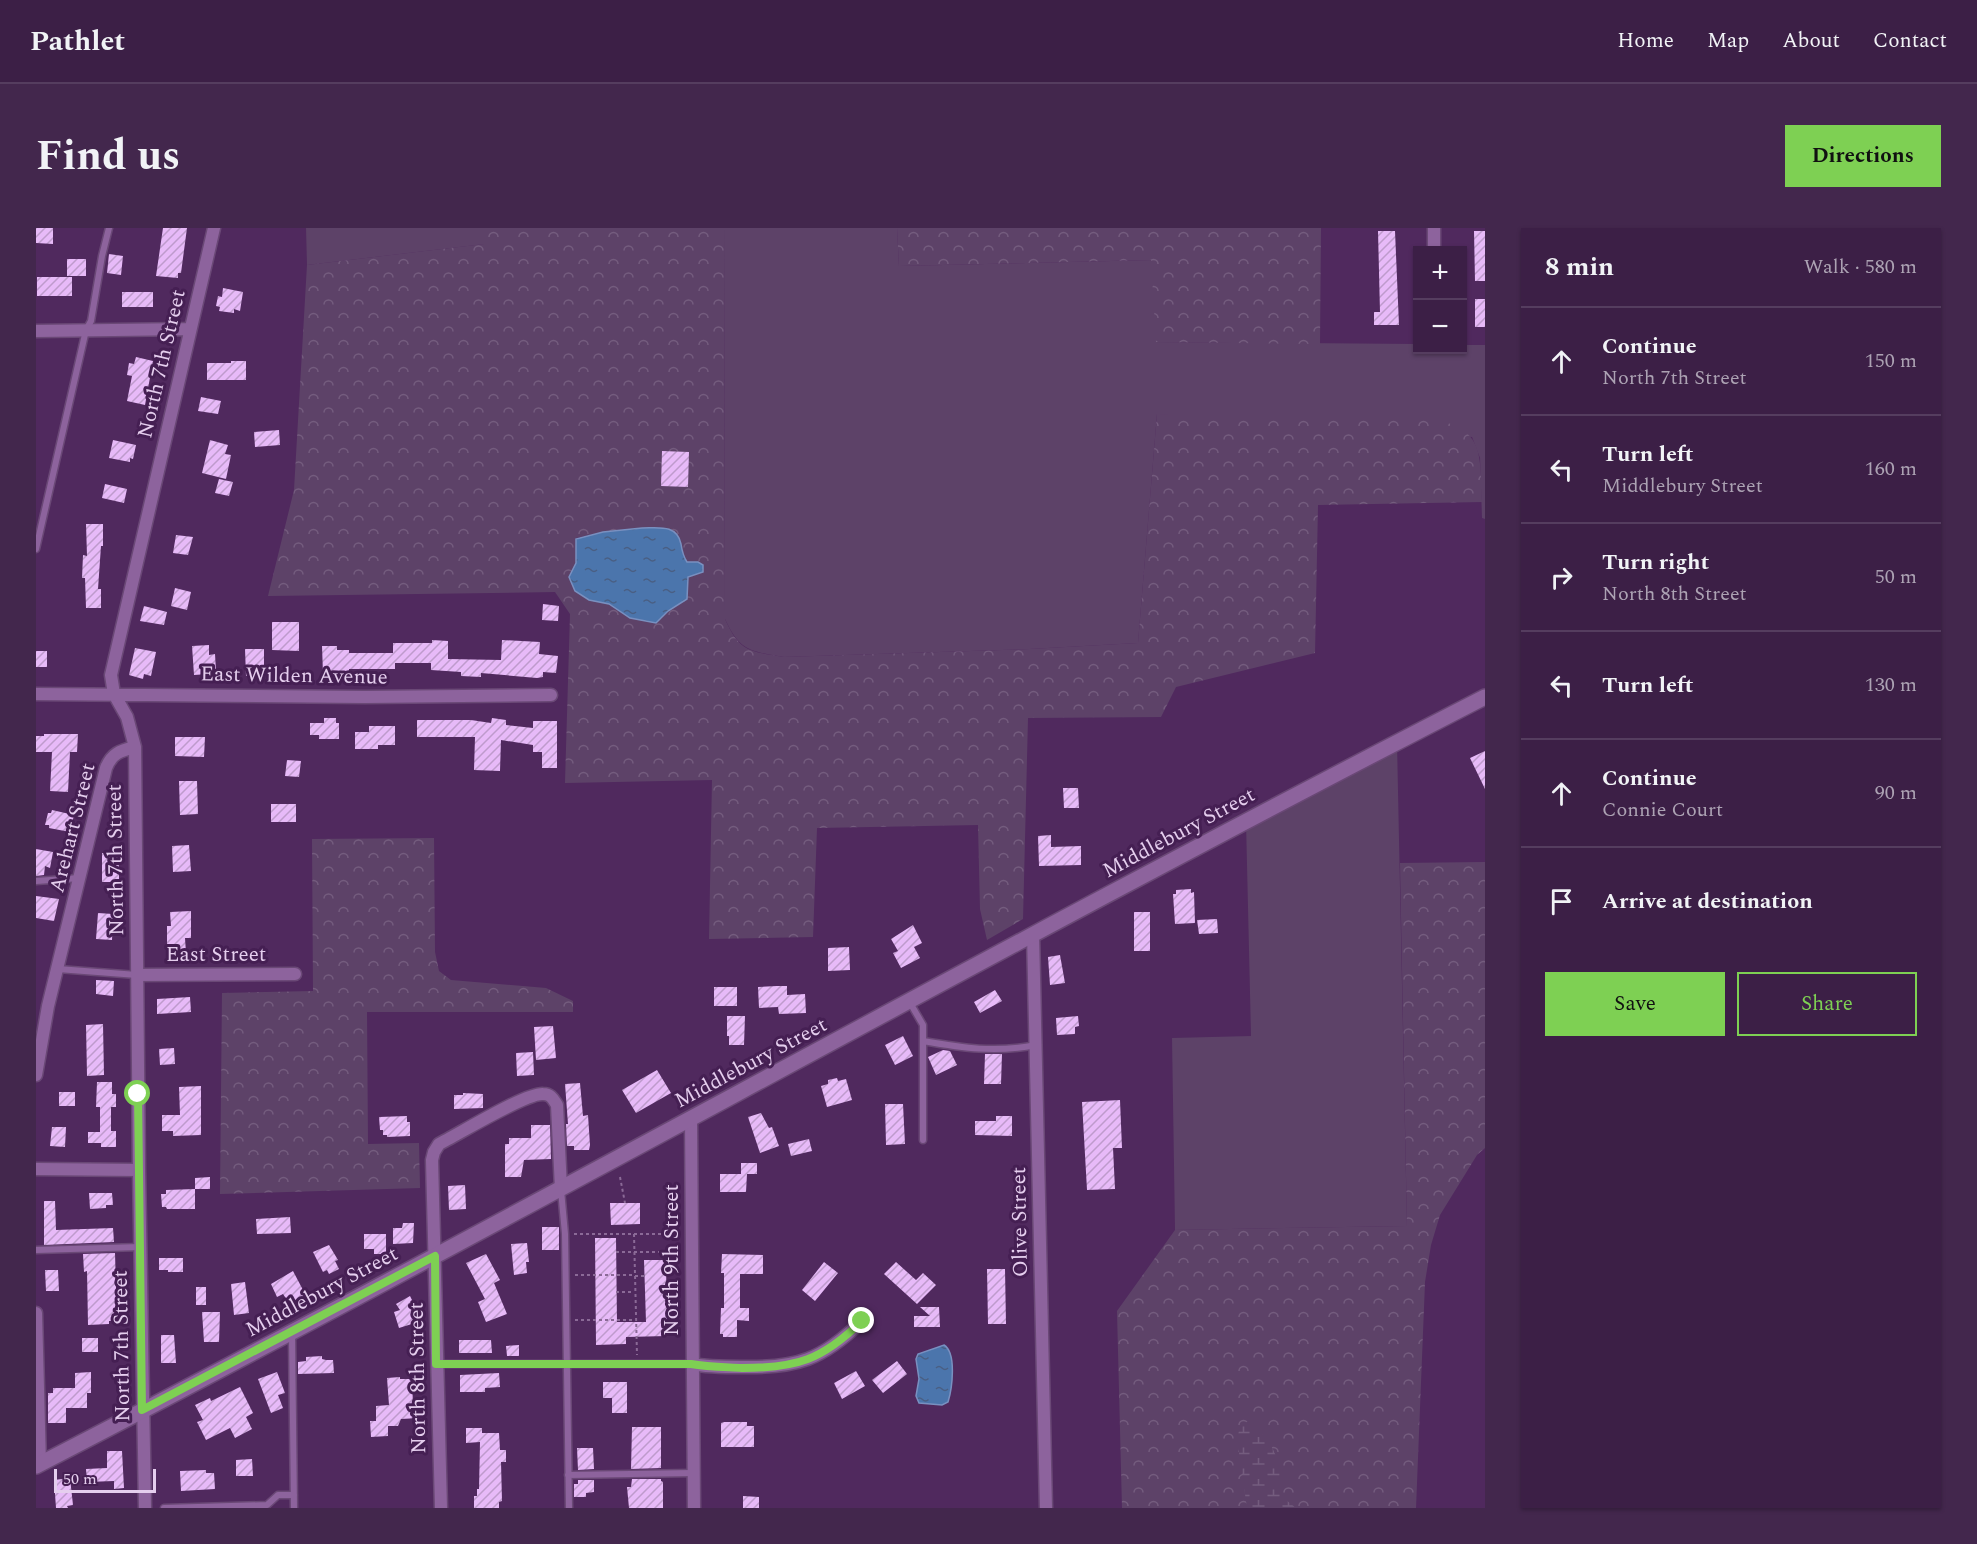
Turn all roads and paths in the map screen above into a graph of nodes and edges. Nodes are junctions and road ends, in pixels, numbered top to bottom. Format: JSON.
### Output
{"nodes":[{"id":1,"x":109,"y":228,"type":"edge"},
{"id":2,"x":214,"y":228,"type":"edge"},
{"id":3,"x":1434,"y":228,"type":"edge"},
{"id":4,"x":1434,"y":246,"type":"edge"},
{"id":5,"x":190,"y":329,"type":"junction"},
{"id":6,"x":86,"y":330,"type":"junction"},
{"id":7,"x":36,"y":331,"type":"edge"},
{"id":8,"x":36,"y":549,"type":"edge"},
{"id":9,"x":36,"y":694,"type":"edge"},
{"id":10,"x":114,"y":694,"type":"junction"},
{"id":11,"x":551,"y":695,"type":"dead end"},
{"id":12,"x":1485,"y":698,"type":"edge"},
{"id":13,"x":135,"y":747,"type":"junction"},
{"id":14,"x":80,"y":878,"type":"junction"},
{"id":15,"x":36,"y":881,"type":"edge"},
{"id":16,"x":1033,"y":934,"type":"junction"},
{"id":17,"x":58,"y":969,"type":"junction"},
{"id":18,"x":295,"y":974,"type":"dead end"},
{"id":19,"x":137,"y":975,"type":"junction"},
{"id":20,"x":909,"y":1001,"type":"junction"},
{"id":21,"x":923,"y":1041,"type":"junction"},
{"id":22,"x":1036,"y":1045,"type":"junction"},
{"id":23,"x":36,"y":1075,"type":"edge"},
{"id":24,"x":691,"y":1119,"type":"junction"},
{"id":25,"x":923,"y":1140,"type":"dead end"},
{"id":26,"x":36,"y":1169,"type":"edge"},
{"id":27,"x":139,"y":1170,"type":"junction"},
{"id":28,"x":620,"y":1177,"type":"dead end"},
{"id":29,"x":561,"y":1190,"type":"junction"},
{"id":30,"x":626,"y":1203,"type":"dead end"},
{"id":31,"x":565,"y":1234,"type":"junction"},
{"id":32,"x":634,"y":1234,"type":"junction"},
{"id":33,"x":661,"y":1234,"type":"dead end"},
{"id":34,"x":140,"y":1247,"type":"junction"},
{"id":35,"x":36,"y":1250,"type":"edge"},
{"id":36,"x":616,"y":1252,"type":"dead end"},
{"id":37,"x":635,"y":1252,"type":"junction"},
{"id":38,"x":661,"y":1252,"type":"dead end"},
{"id":39,"x":435,"y":1256,"type":"junction"},
{"id":40,"x":635,"y":1275,"type":"junction"},
{"id":41,"x":566,"y":1276,"type":"junction"},
{"id":42,"x":645,"y":1276,"type":"dead end"},
{"id":43,"x":616,"y":1292,"type":"dead end"},
{"id":44,"x":635,"y":1292,"type":"junction"},
{"id":45,"x":36,"y":1313,"type":"edge"},
{"id":46,"x":566,"y":1320,"type":"junction"},
{"id":47,"x":636,"y":1320,"type":"junction"},
{"id":48,"x":862,"y":1321,"type":"dead end"},
{"id":49,"x":292,"y":1332,"type":"junction"},
{"id":50,"x":36,"y":1336,"type":"edge"},
{"id":51,"x":436,"y":1364,"type":"junction"},
{"id":52,"x":566,"y":1364,"type":"junction"},
{"id":53,"x":637,"y":1364,"type":"junction"},
{"id":54,"x":691,"y":1364,"type":"junction"},
{"id":55,"x":142,"y":1410,"type":"junction"},
{"id":56,"x":38,"y":1465,"type":"edge"},
{"id":57,"x":693,"y":1473,"type":"junction"},
{"id":58,"x":568,"y":1475,"type":"junction"},
{"id":59,"x":294,"y":1495,"type":"junction"},
{"id":60,"x":145,"y":1508,"type":"edge"},
{"id":61,"x":164,"y":1508,"type":"edge"},
{"id":62,"x":294,"y":1508,"type":"edge"},
{"id":63,"x":441,"y":1508,"type":"edge"},
{"id":64,"x":569,"y":1508,"type":"edge"},
{"id":65,"x":694,"y":1508,"type":"edge"},
{"id":66,"x":1046,"y":1508,"type":"edge"}],
"edges":[{"from":1,"to":6,"type":"lane"},
{"from":2,"to":5,"type":"street","name":"North 7th Street"},
{"from":3,"to":4,"type":"street"},
{"from":5,"to":6,"type":"street"},
{"from":5,"to":10,"type":"street","name":"North 7th Street"},
{"from":6,"to":7,"type":"street"},
{"from":6,"to":8,"type":"lane"},
{"from":9,"to":10,"type":"street","name":"East Wilden Avenue"},
{"from":10,"to":11,"type":"street","name":"East Wilden Avenue"},
{"from":10,"to":13,"type":"street","name":"North 7th Street"},
{"from":12,"to":16,"type":"main road","name":"Middlebury Street"},
{"from":13,"to":14,"type":"street","name":"Arehart Street"},
{"from":13,"to":19,"type":"street","name":"North 7th Street"},
{"from":14,"to":15,"type":"lane"},
{"from":14,"to":17,"type":"street","name":"Arehart Street"},
{"from":16,"to":20,"type":"main road","name":"Middlebury Street"},
{"from":16,"to":22,"type":"street","name":"Olive Street"},
{"from":17,"to":19,"type":"lane"},
{"from":17,"to":23,"type":"street","name":"Arehart Street"},
{"from":18,"to":19,"type":"street","name":"East Street"},
{"from":19,"to":27,"type":"street","name":"North 7th Street"},
{"from":20,"to":21,"type":"lane"},
{"from":20,"to":24,"type":"main road","name":"Middlebury Street"},
{"from":21,"to":22,"type":"lane"},
{"from":21,"to":25,"type":"lane"},
{"from":22,"to":66,"type":"street","name":"Olive Street"},
{"from":24,"to":29,"type":"main road","name":"Middlebury Street"},
{"from":24,"to":54,"type":"street","name":"North 9th Street"},
{"from":26,"to":27,"type":"street"},
{"from":27,"to":34,"type":"street","name":"North 7th Street"},
{"from":28,"to":30,"type":"path"},
{"from":29,"to":31,"type":"lane"},
{"from":29,"to":39,"type":"main road","name":"Middlebury Street"},
{"from":29,"to":39,"type":"street","name":"North 8th Street"},
{"from":31,"to":32,"type":"path"},
{"from":31,"to":41,"type":"lane"},
{"from":32,"to":33,"type":"path"},
{"from":32,"to":37,"type":"path"},
{"from":34,"to":35,"type":"lane"},
{"from":34,"to":55,"type":"street","name":"North 7th Street"},
{"from":36,"to":37,"type":"path"},
{"from":37,"to":38,"type":"path"},
{"from":37,"to":40,"type":"path"},
{"from":39,"to":49,"type":"main road","name":"Middlebury Street"},
{"from":39,"to":51,"type":"street","name":"North 8th Street"},
{"from":40,"to":41,"type":"path"},
{"from":40,"to":42,"type":"path"},
{"from":40,"to":44,"type":"path"},
{"from":41,"to":46,"type":"lane"},
{"from":43,"to":44,"type":"path"},
{"from":44,"to":47,"type":"path"},
{"from":45,"to":50,"type":"street"},
{"from":46,"to":47,"type":"path"},
{"from":46,"to":52,"type":"lane"},
{"from":47,"to":53,"type":"path"},
{"from":48,"to":54,"type":"street"},
{"from":49,"to":55,"type":"main road","name":"Middlebury Street"},
{"from":49,"to":59,"type":"lane"},
{"from":50,"to":56,"type":"street"},
{"from":51,"to":52,"type":"lane"},
{"from":51,"to":63,"type":"street","name":"North 8th Street"},
{"from":52,"to":53,"type":"lane"},
{"from":52,"to":58,"type":"lane"},
{"from":53,"to":54,"type":"lane"},
{"from":54,"to":57,"type":"street","name":"North 9th Street"},
{"from":55,"to":56,"type":"main road","name":"Middlebury Street"},
{"from":55,"to":60,"type":"street","name":"North 7th Street"},
{"from":57,"to":58,"type":"lane"},
{"from":57,"to":65,"type":"street","name":"North 9th Street"},
{"from":58,"to":64,"type":"lane"},
{"from":59,"to":61,"type":"lane"},
{"from":59,"to":62,"type":"lane"}]}
